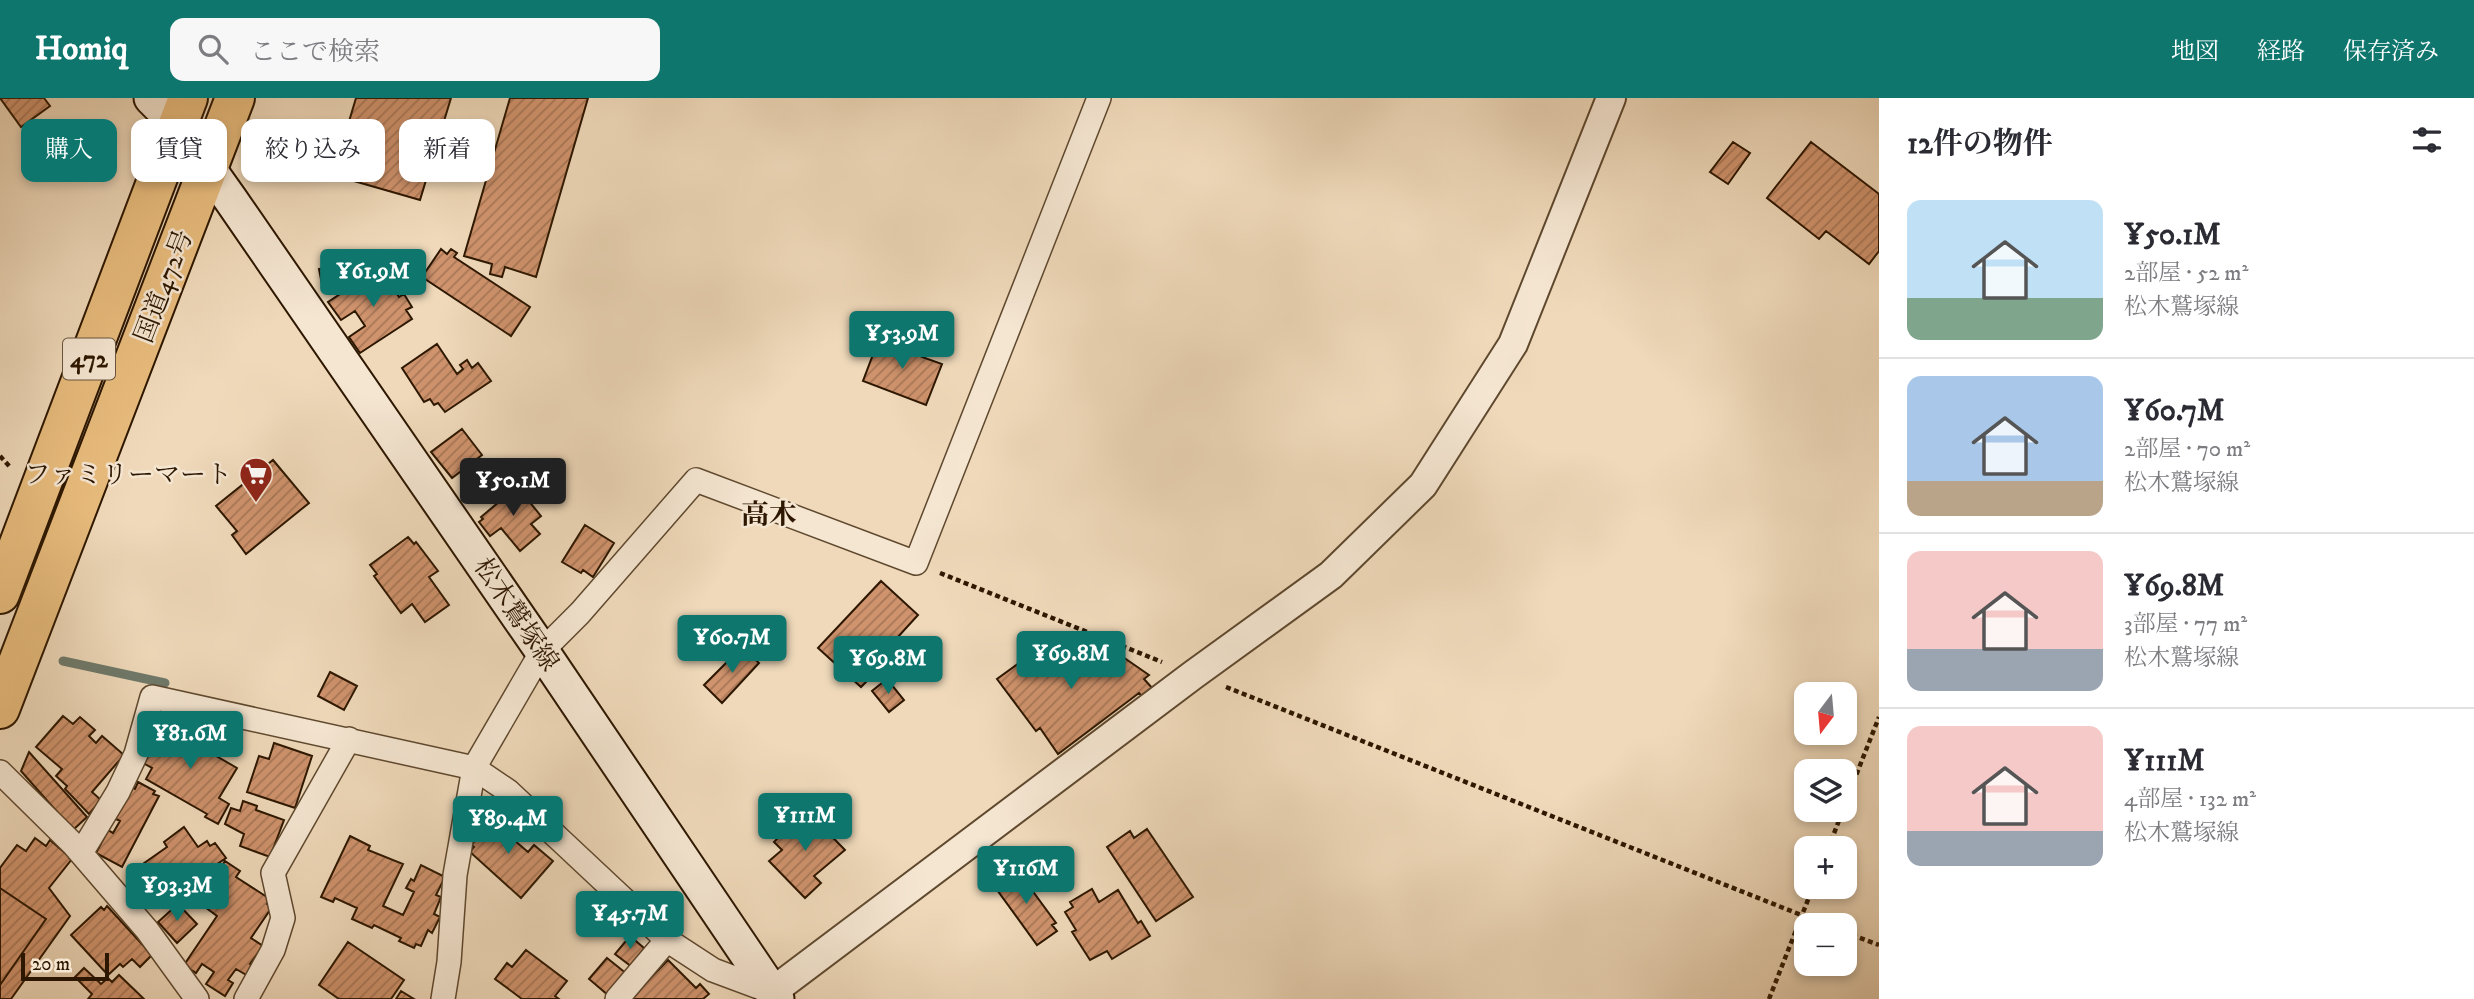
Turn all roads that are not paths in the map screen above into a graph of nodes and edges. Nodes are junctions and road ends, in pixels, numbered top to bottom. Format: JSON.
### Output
{"nodes":[{"id":1,"x":235,"y":98,"type":"edge"},
{"id":2,"x":1099,"y":98,"type":"edge"},
{"id":3,"x":1611,"y":98,"type":"edge"},
{"id":4,"x":172,"y":107,"type":"edge"},
{"id":5,"x":227,"y":119,"type":"edge"},
{"id":6,"x":203,"y":182,"type":"edge"},
{"id":7,"x":218,"y":182,"type":"edge"},
{"id":8,"x":0,"y":594,"type":"edge"},
{"id":9,"x":542,"y":651,"type":"junction"},
{"id":10,"x":0,"y":709,"type":"edge"},
{"id":11,"x":349,"y":738,"type":"junction"},
{"id":12,"x":474,"y":768,"type":"junction"},
{"id":13,"x":0,"y":772,"type":"edge"},
{"id":14,"x":81,"y":853,"type":"junction"},
{"id":15,"x":667,"y":940,"type":"junction"},
{"id":16,"x":774,"y":996,"type":"edge"},
{"id":17,"x":197,"y":999,"type":"edge"},
{"id":18,"x":246,"y":999,"type":"edge"},
{"id":19,"x":443,"y":999,"type":"edge"},
{"id":20,"x":617,"y":999,"type":"edge"}],
"edges":[{"from":1,"to":5,"type":"highway","name":"国道472号","number":"472"},
{"from":2,"to":9,"type":"street"},
{"from":3,"to":16,"type":"street"},
{"from":4,"to":8,"type":"highway","name":"国道472号","number":"472"},
{"from":6,"to":10,"type":"highway","name":"国道472号","number":"472"},
{"from":7,"to":9,"type":"main road","name":"松木鷲塚線"},
{"from":9,"to":12,"type":"street"},
{"from":9,"to":16,"type":"main road","name":"松木鷲塚線"},
{"from":11,"to":12,"type":"street"},
{"from":11,"to":14,"type":"street"},
{"from":11,"to":18,"type":"street"},
{"from":12,"to":15,"type":"street"},
{"from":12,"to":19,"type":"street"},
{"from":13,"to":14,"type":"street"},
{"from":14,"to":17,"type":"street"},
{"from":15,"to":16,"type":"street"},
{"from":15,"to":20,"type":"street"}]}
